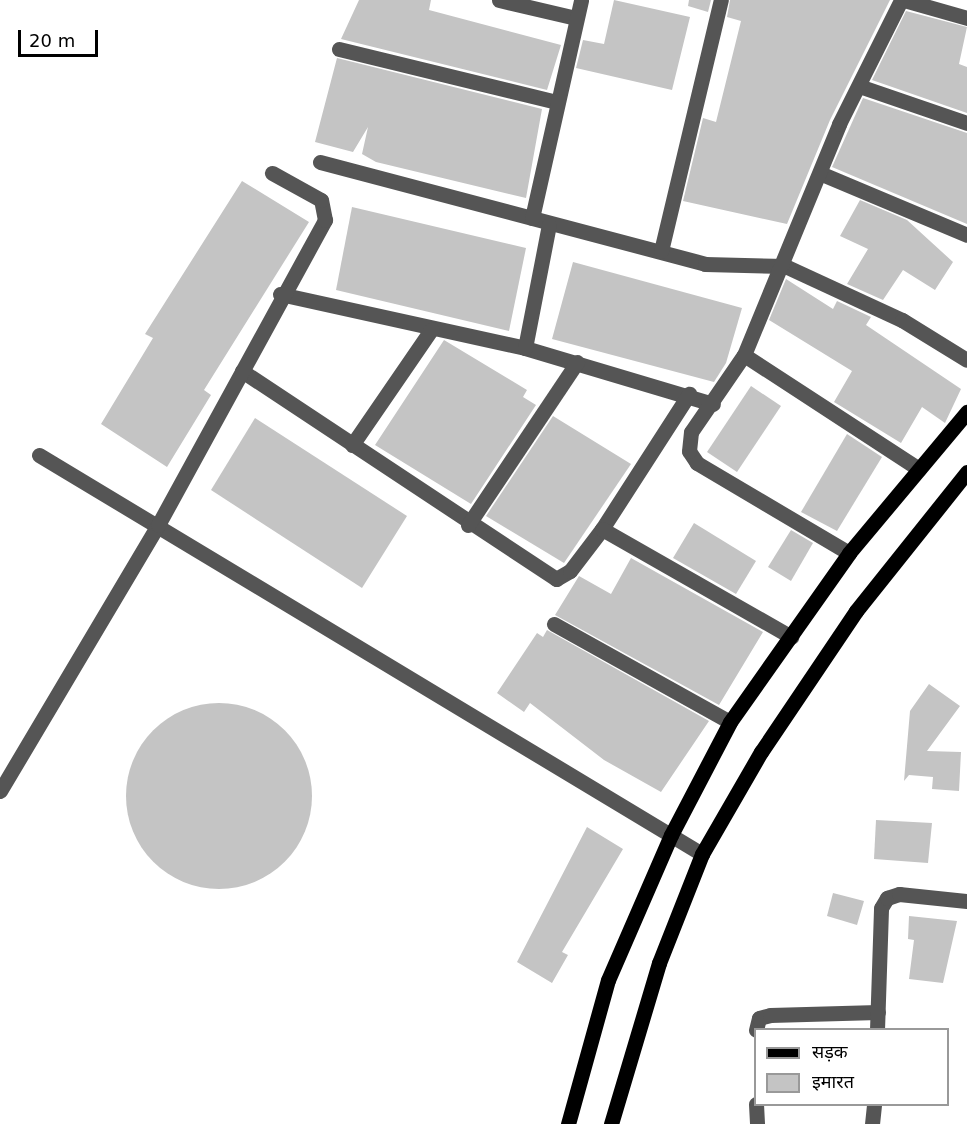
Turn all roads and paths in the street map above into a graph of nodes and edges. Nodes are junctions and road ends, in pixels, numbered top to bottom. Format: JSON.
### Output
{"nodes":[{"id":1,"x":499,"y":0,"type":"edge"},
{"id":2,"x":581,"y":0,"type":"edge"},
{"id":3,"x":721,"y":0,"type":"edge"},
{"id":4,"x":902,"y":0,"type":"edge"},
{"id":5,"x":576,"y":18,"type":"junction"},
{"id":6,"x":967,"y":18,"type":"edge"},
{"id":7,"x":339,"y":50,"type":"dead end"},
{"id":8,"x":859,"y":87,"type":"junction"},
{"id":9,"x":556,"y":102,"type":"junction"},
{"id":10,"x":967,"y":123,"type":"edge"},
{"id":11,"x":320,"y":162,"type":"dead end"},
{"id":12,"x":272,"y":173,"type":"dead end"},
{"id":13,"x":822,"y":174,"type":"junction"},
{"id":14,"x":531,"y":218,"type":"junction"},
{"id":15,"x":549,"y":225,"type":"junction"},
{"id":16,"x":967,"y":235,"type":"edge"},
{"id":17,"x":661,"y":251,"type":"junction"},
{"id":18,"x":785,"y":266,"type":"junction"},
{"id":19,"x":280,"y":294,"type":"junction"},
{"id":20,"x":431,"y":330,"type":"junction"},
{"id":21,"x":525,"y":348,"type":"junction"},
{"id":22,"x":744,"y":355,"type":"junction"},
{"id":23,"x":967,"y":360,"type":"edge"},
{"id":24,"x":577,"y":362,"type":"junction"},
{"id":25,"x":242,"y":371,"type":"junction"},
{"id":26,"x":689,"y":394,"type":"junction"},
{"id":27,"x":713,"y":404,"type":"junction"},
{"id":28,"x":967,"y":412,"type":"edge"},
{"id":29,"x":352,"y":445,"type":"junction"},
{"id":30,"x":39,"y":455,"type":"dead end"},
{"id":31,"x":919,"y":469,"type":"junction"},
{"id":32,"x":967,"y":472,"type":"edge"},
{"id":33,"x":159,"y":525,"type":"junction"},
{"id":34,"x":468,"y":525,"type":"junction"},
{"id":35,"x":602,"y":530,"type":"junction"},
{"id":36,"x":849,"y":553,"type":"junction"},
{"id":37,"x":554,"y":624,"type":"dead end"},
{"id":38,"x":791,"y":637,"type":"junction"},
{"id":39,"x":730,"y":722,"type":"junction"},
{"id":40,"x":0,"y":791,"type":"edge"},
{"id":41,"x":671,"y":835,"type":"junction"},
{"id":42,"x":702,"y":854,"type":"junction"},
{"id":43,"x":967,"y":901,"type":"edge"},
{"id":44,"x":878,"y":1012,"type":"junction"},
{"id":45,"x":756,"y":1028,"type":"edge"},
{"id":46,"x":878,"y":1028,"type":"edge"},
{"id":47,"x":756,"y":1106,"type":"edge"},
{"id":48,"x":873,"y":1106,"type":"edge"},
{"id":49,"x":568,"y":1124,"type":"edge"},
{"id":50,"x":611,"y":1124,"type":"edge"},
{"id":51,"x":757,"y":1124,"type":"edge"},
{"id":52,"x":873,"y":1124,"type":"edge"}],
"edges":[{"from":1,"to":5,"type":"street"},
{"from":2,"to":5,"type":"street"},
{"from":3,"to":17,"type":"street"},
{"from":4,"to":6,"type":"street"},
{"from":4,"to":8,"type":"street"},
{"from":5,"to":9,"type":"street"},
{"from":7,"to":9,"type":"street"},
{"from":8,"to":10,"type":"street"},
{"from":8,"to":13,"type":"street"},
{"from":9,"to":14,"type":"street"},
{"from":11,"to":14,"type":"street"},
{"from":12,"to":19,"type":"street"},
{"from":13,"to":16,"type":"street"},
{"from":13,"to":18,"type":"street"},
{"from":14,"to":15,"type":"street"},
{"from":15,"to":17,"type":"street"},
{"from":15,"to":21,"type":"street"},
{"from":17,"to":18,"type":"street"},
{"from":18,"to":22,"type":"street"},
{"from":18,"to":23,"type":"street"},
{"from":19,"to":20,"type":"street"},
{"from":19,"to":25,"type":"street"},
{"from":20,"to":21,"type":"street"},
{"from":20,"to":29,"type":"street"},
{"from":21,"to":24,"type":"street"},
{"from":22,"to":27,"type":"street"},
{"from":22,"to":31,"type":"street"},
{"from":24,"to":26,"type":"street"},
{"from":24,"to":34,"type":"street"},
{"from":25,"to":29,"type":"street"},
{"from":25,"to":33,"type":"street"},
{"from":26,"to":27,"type":"street"},
{"from":26,"to":35,"type":"street"},
{"from":27,"to":36,"type":"street"},
{"from":28,"to":31,"type":"main road"},
{"from":29,"to":34,"type":"street"},
{"from":30,"to":33,"type":"street"},
{"from":31,"to":36,"type":"main road"},
{"from":32,"to":42,"type":"main road"},
{"from":33,"to":40,"type":"street"},
{"from":33,"to":41,"type":"street"},
{"from":34,"to":35,"type":"street"},
{"from":35,"to":38,"type":"street"},
{"from":36,"to":38,"type":"main road"},
{"from":37,"to":39,"type":"street"},
{"from":38,"to":39,"type":"main road"},
{"from":39,"to":41,"type":"main road"},
{"from":41,"to":42,"type":"street"},
{"from":41,"to":49,"type":"main road"},
{"from":42,"to":50,"type":"main road"},
{"from":43,"to":44,"type":"street"},
{"from":44,"to":45,"type":"street"},
{"from":44,"to":46,"type":"street"},
{"from":47,"to":51,"type":"street"},
{"from":48,"to":52,"type":"street"}]}
